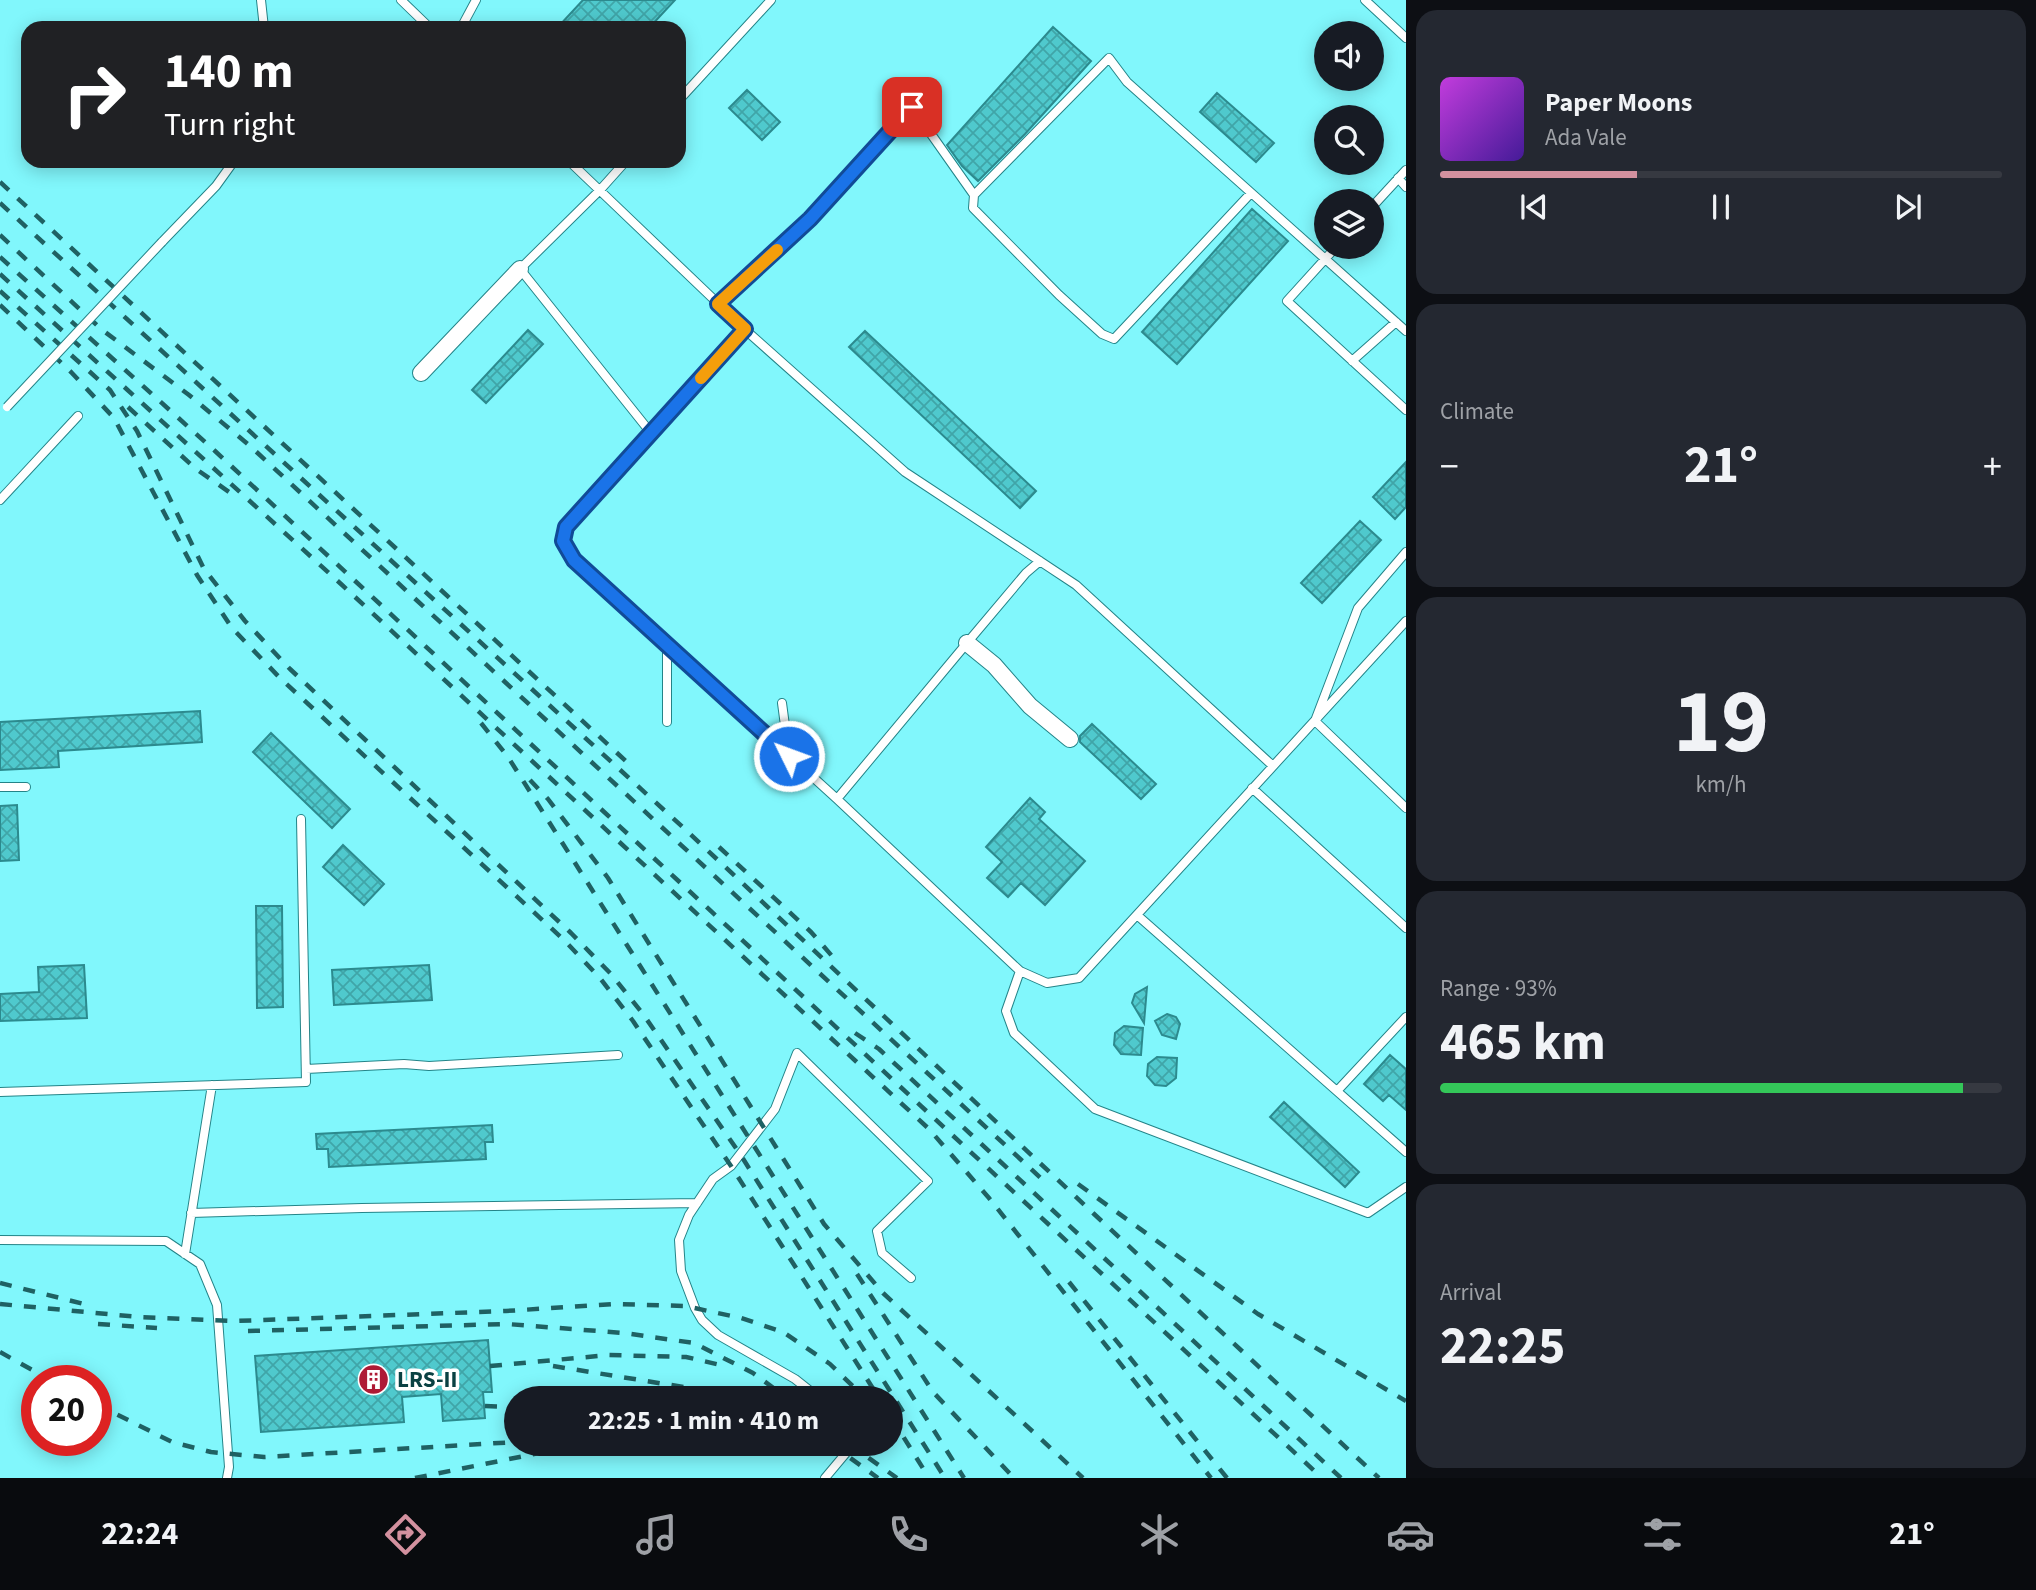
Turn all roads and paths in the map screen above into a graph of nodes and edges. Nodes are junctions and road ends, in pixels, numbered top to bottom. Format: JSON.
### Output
{"nodes":[{"id":1,"x":261,"y":0,"type":"edge"},
{"id":2,"x":401,"y":0,"type":"edge"},
{"id":3,"x":476,"y":0,"type":"edge"},
{"id":4,"x":771,"y":0,"type":"edge"},
{"id":5,"x":1365,"y":0,"type":"edge"},
{"id":6,"x":263,"y":21,"type":"edge"},
{"id":7,"x":423,"y":21,"type":"edge"},
{"id":8,"x":465,"y":21,"type":"edge"},
{"id":9,"x":1406,"y":38,"type":"edge"},
{"id":10,"x":686,"y":92,"type":"edge"},
{"id":11,"x":229,"y":168,"type":"edge"},
{"id":12,"x":576,"y":168,"type":"edge"},
{"id":13,"x":619,"y":168,"type":"edge"},
{"id":14,"x":1406,"y":170,"type":"edge"},
{"id":15,"x":1398,"y":178,"type":"junction"},
{"id":16,"x":1406,"y":187,"type":"edge"},
{"id":17,"x":600,"y":190,"type":"junction"},
{"id":18,"x":1251,"y":193,"type":"junction"},
{"id":19,"x":1384,"y":194,"type":"edge"},
{"id":20,"x":974,"y":195,"type":"junction"},
{"id":21,"x":1314,"y":249,"type":"edge"},
{"id":22,"x":1325,"y":259,"type":"joint"},
{"id":23,"x":520,"y":269,"type":"junction"},
{"id":24,"x":718,"y":304,"type":"junction"},
{"id":25,"x":1396,"y":322,"type":"junction"},
{"id":26,"x":745,"y":329,"type":"junction"},
{"id":27,"x":1406,"y":331,"type":"edge"},
{"id":28,"x":1352,"y":361,"type":"junction"},
{"id":29,"x":421,"y":373,"type":"dead end"},
{"id":30,"x":3,"y":410,"type":"edge"},
{"id":31,"x":1406,"y":410,"type":"edge"},
{"id":32,"x":78,"y":415,"type":"dead end"},
{"id":33,"x":651,"y":433,"type":"junction"},
{"id":34,"x":0,"y":500,"type":"edge"},
{"id":35,"x":1406,"y":552,"type":"edge"},
{"id":36,"x":1040,"y":561,"type":"junction"},
{"id":37,"x":1406,"y":621,"type":"edge"},
{"id":38,"x":663,"y":641,"type":"junction"},
{"id":39,"x":967,"y":643,"type":"junction"},
{"id":40,"x":782,"y":703,"type":"dead end"},
{"id":41,"x":1315,"y":721,"type":"junction"},
{"id":42,"x":667,"y":722,"type":"dead end"},
{"id":43,"x":1070,"y":739,"type":"dead end"},
{"id":44,"x":789,"y":756,"type":"junction"},
{"id":45,"x":1273,"y":766,"type":"junction"},
{"id":46,"x":26,"y":787,"type":"dead end"},
{"id":47,"x":0,"y":788,"type":"edge"},
{"id":48,"x":1252,"y":788,"type":"junction"},
{"id":49,"x":837,"y":799,"type":"junction"},
{"id":50,"x":1406,"y":808,"type":"edge"},
{"id":51,"x":301,"y":819,"type":"dead end"},
{"id":52,"x":1137,"y":915,"type":"junction"},
{"id":53,"x":1406,"y":928,"type":"edge"},
{"id":54,"x":1020,"y":971,"type":"junction"},
{"id":55,"x":1406,"y":1017,"type":"edge"},
{"id":56,"x":618,"y":1055,"type":"dead end"},
{"id":57,"x":306,"y":1069,"type":"junction"},
{"id":58,"x":212,"y":1085,"type":"junction"},
{"id":59,"x":1337,"y":1091,"type":"junction"},
{"id":60,"x":0,"y":1092,"type":"edge"},
{"id":61,"x":1406,"y":1152,"type":"edge"},
{"id":62,"x":1406,"y":1187,"type":"edge"},
{"id":63,"x":697,"y":1203,"type":"junction"},
{"id":64,"x":191,"y":1213,"type":"junction"},
{"id":65,"x":0,"y":1240,"type":"edge"},
{"id":66,"x":185,"y":1254,"type":"junction"},
{"id":67,"x":911,"y":1278,"type":"dead end"},
{"id":68,"x":804,"y":1386,"type":"edge"},
{"id":69,"x":843,"y":1456,"type":"edge"},
{"id":70,"x":227,"y":1478,"type":"edge"},
{"id":71,"x":825,"y":1478,"type":"edge"}],
"edges":[{"from":1,"to":6,"type":"lane"},
{"from":2,"to":7,"type":"lane"},
{"from":3,"to":8,"type":"lane"},
{"from":4,"to":10,"type":"lane"},
{"from":5,"to":9,"type":"lane"},
{"from":11,"to":30,"type":"lane","bridge":true},
{"from":12,"to":17,"type":"lane"},
{"from":13,"to":17,"type":"lane"},
{"from":14,"to":15,"type":"lane"},
{"from":15,"to":16,"type":"lane"},
{"from":15,"to":19,"type":"lane"},
{"from":17,"to":23,"type":"lane"},
{"from":17,"to":24,"type":"lane"},
{"from":18,"to":20,"type":"lane"},
{"from":18,"to":20,"type":"lane"},
{"from":18,"to":21,"type":"lane"},
{"from":20,"to":24,"type":"lane"},
{"from":22,"to":25,"type":"lane"},
{"from":22,"to":28,"type":"lane"},
{"from":23,"to":29,"type":"street"},
{"from":23,"to":33,"type":"lane"},
{"from":24,"to":26,"type":"lane"},
{"from":25,"to":27,"type":"lane"},
{"from":25,"to":28,"type":"lane"},
{"from":26,"to":33,"type":"lane"},
{"from":26,"to":36,"type":"lane"},
{"from":28,"to":31,"type":"lane"},
{"from":32,"to":34,"type":"lane"},
{"from":33,"to":38,"type":"lane"},
{"from":35,"to":41,"type":"lane"},
{"from":36,"to":39,"type":"lane"},
{"from":36,"to":45,"type":"lane"},
{"from":37,"to":41,"type":"lane"},
{"from":38,"to":42,"type":"lane"},
{"from":38,"to":44,"type":"lane"},
{"from":39,"to":43,"type":"street"},
{"from":39,"to":49,"type":"lane"},
{"from":40,"to":44,"type":"lane"},
{"from":41,"to":45,"type":"lane"},
{"from":41,"to":50,"type":"lane"},
{"from":44,"to":49,"type":"lane"},
{"from":45,"to":48,"type":"lane"},
{"from":46,"to":47,"type":"lane"},
{"from":48,"to":52,"type":"lane"},
{"from":48,"to":53,"type":"lane"},
{"from":49,"to":54,"type":"lane"},
{"from":51,"to":57,"type":"lane"},
{"from":52,"to":54,"type":"lane"},
{"from":52,"to":59,"type":"lane"},
{"from":54,"to":62,"type":"lane"},
{"from":55,"to":59,"type":"lane"},
{"from":56,"to":57,"type":"lane"},
{"from":57,"to":58,"type":"lane"},
{"from":58,"to":60,"type":"lane"},
{"from":58,"to":64,"type":"lane"},
{"from":59,"to":61,"type":"lane"},
{"from":63,"to":64,"type":"lane"},
{"from":63,"to":67,"type":"lane"},
{"from":63,"to":68,"type":"lane"},
{"from":64,"to":66,"type":"lane"},
{"from":65,"to":66,"type":"lane"},
{"from":66,"to":70,"type":"lane"},
{"from":69,"to":71,"type":"lane"}]}
